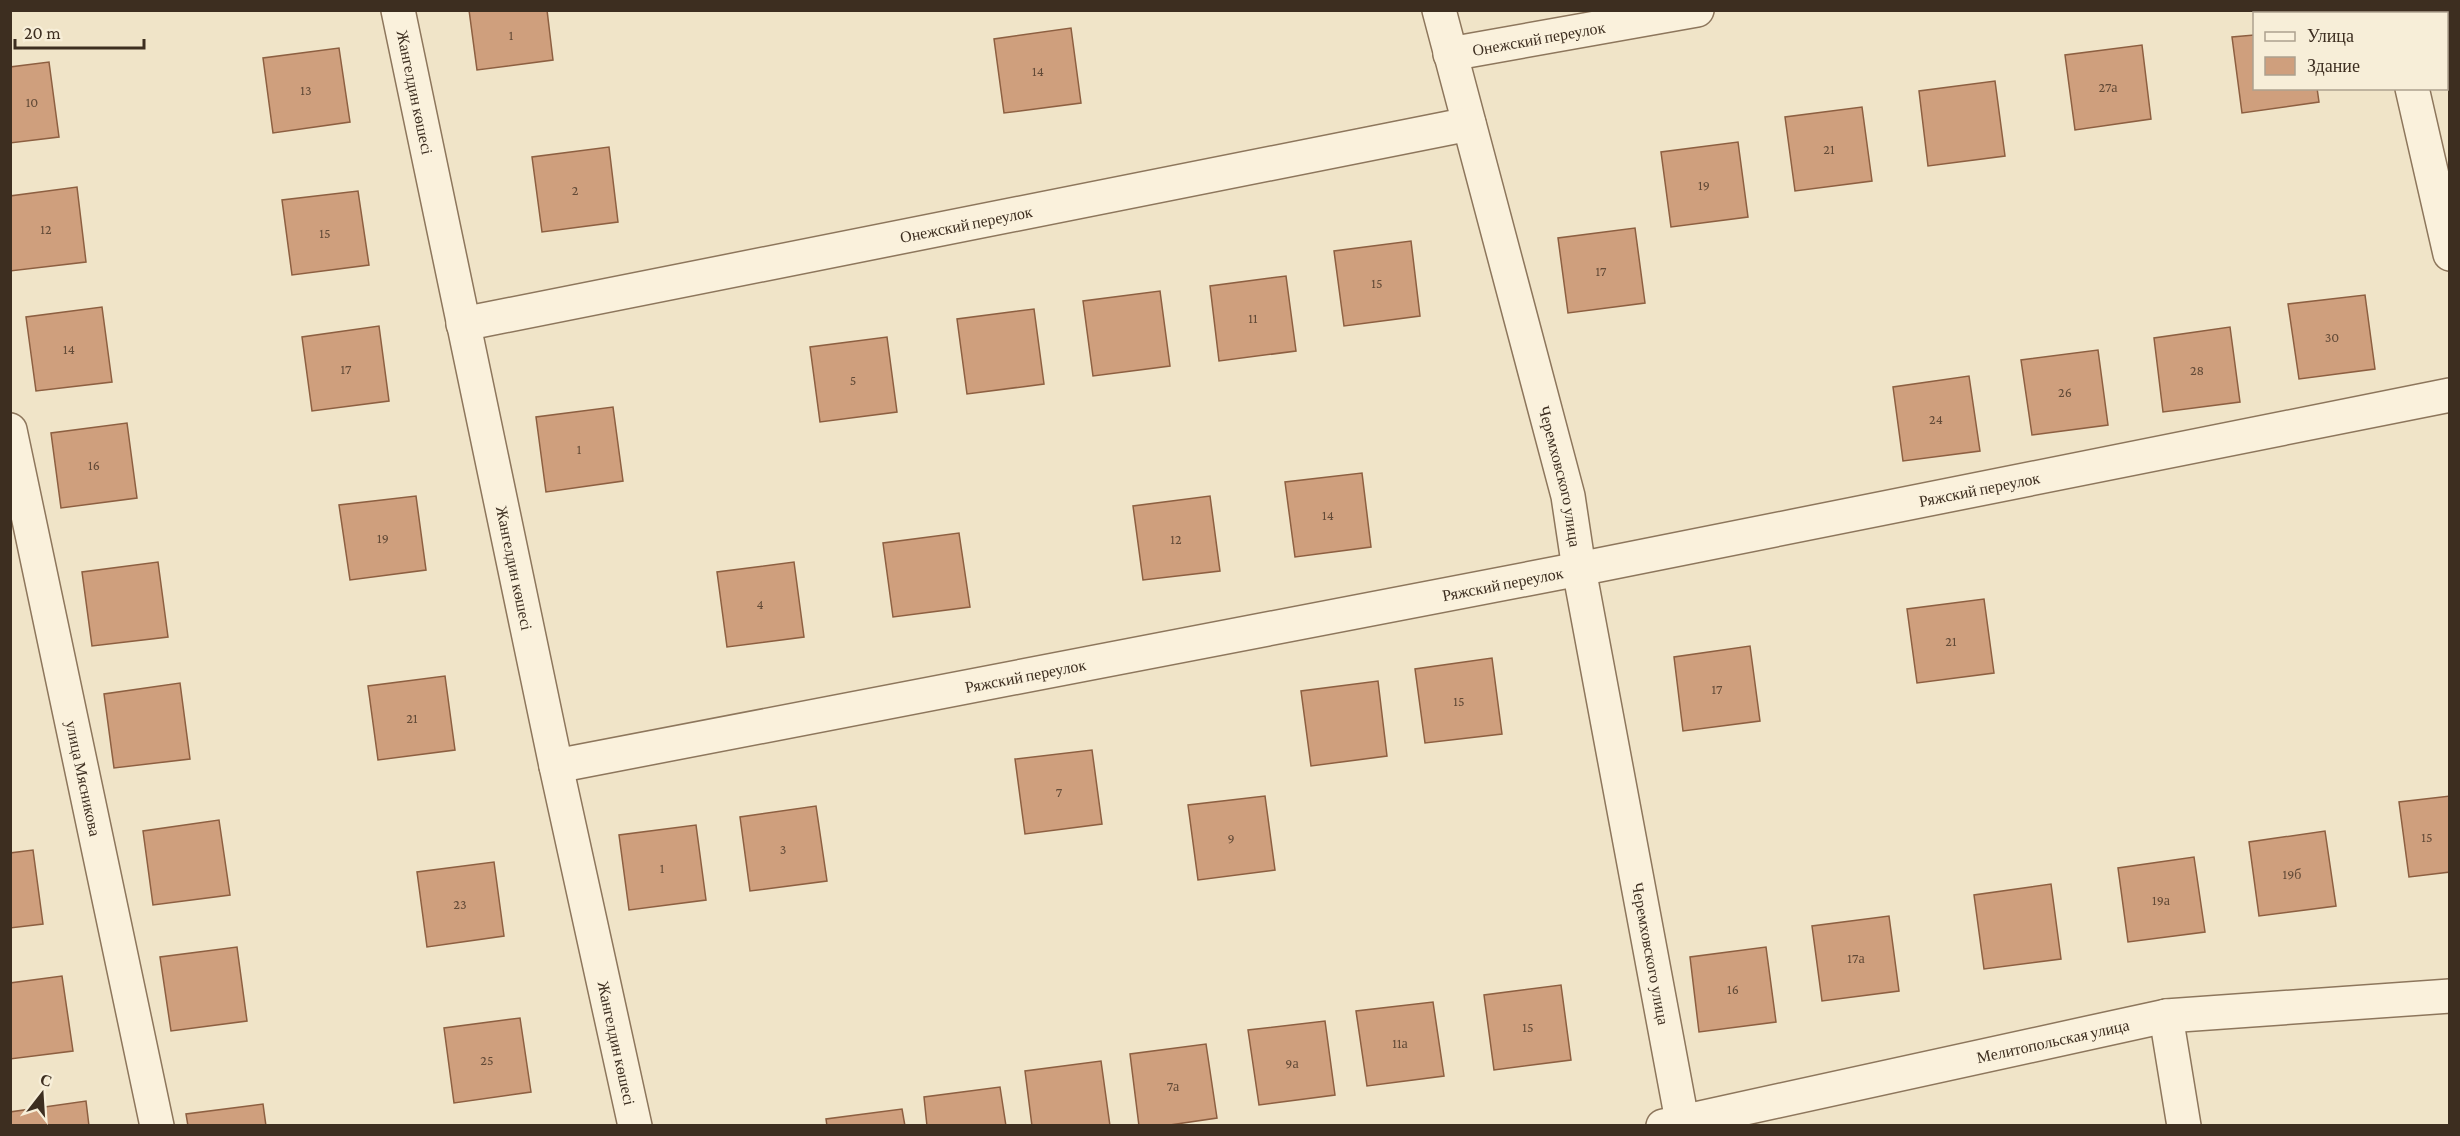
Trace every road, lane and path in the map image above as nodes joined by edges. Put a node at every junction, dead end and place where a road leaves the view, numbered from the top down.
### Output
1 (398, 10) edge
2 (1439, 10) edge
3 (1697, 10) edge
4 (1450, 54) junction
5 (2412, 90) edge
6 (1469, 124) junction
7 (2450, 254) edge
8 (463, 324) junction
9 (2450, 395) edge
10 (10, 430) edge
11 (1579, 569) junction
12 (555, 766) junction
13 (2450, 996) edge
14 (2166, 1016) junction
15 (1676, 1124) edge
16 (157, 1125) edge
17 (634, 1125) edge
18 (2184, 1125) edge

1 - 8 street, Жангелдин көшесі
2 - 4 street, Черемховского улица
3 - 4 street, Онежский переулок
4 - 6 street, Черемховского улица
5 - 7 street
6 - 8 street, Онежский переулок
6 - 11 street, Черемховского улица
8 - 12 street, Жангелдин көшесі
9 - 11 street, Ряжский переулок
10 - 16 street, улица Мясникова
11 - 12 street, Ряжский переулок
11 - 15 street, Черемховского улица
12 - 17 street, Жангелдин көшесі
13 - 14 street, Мелитопольская улица
14 - 15 street, Мелитопольская улица
14 - 18 street

